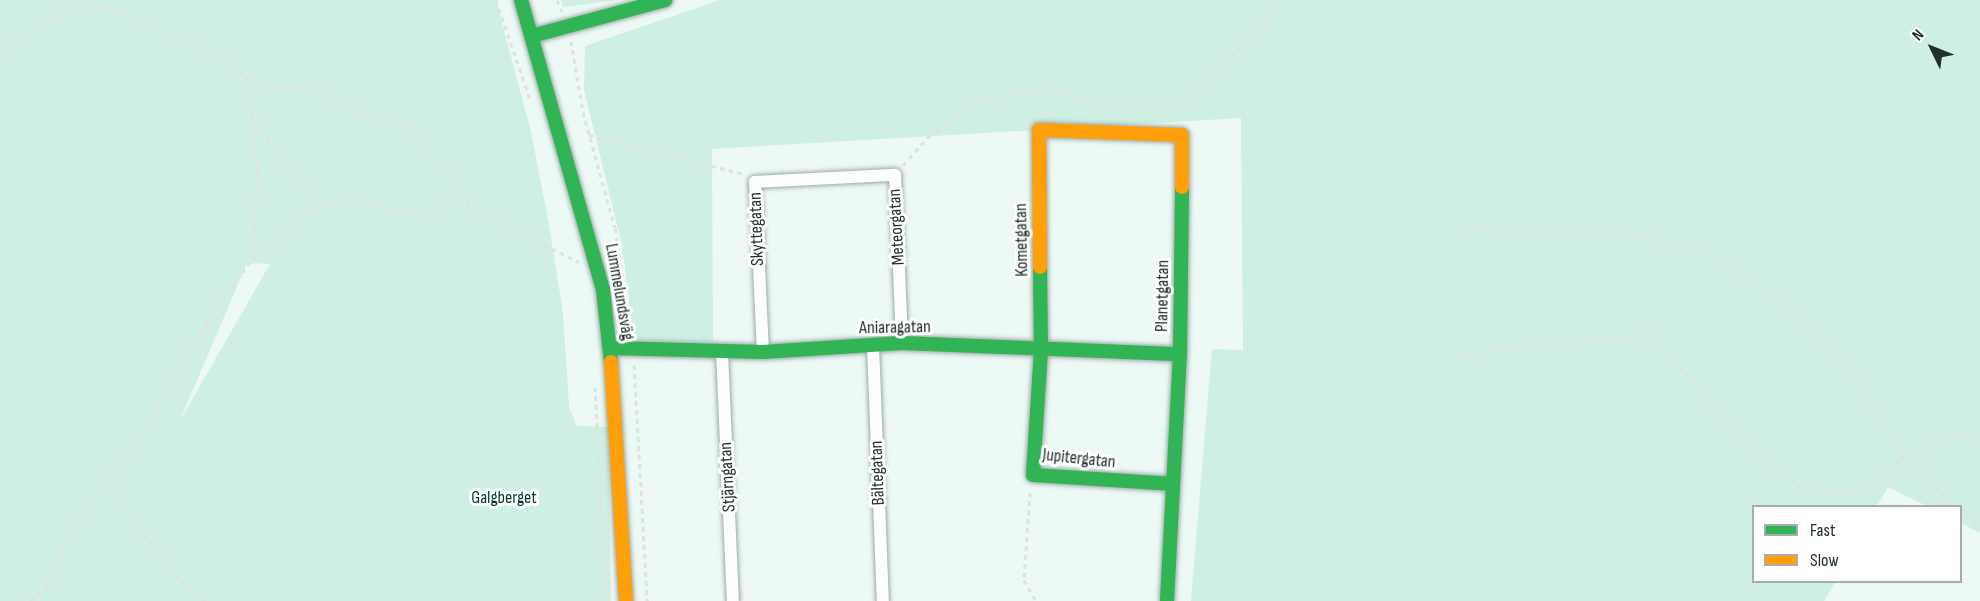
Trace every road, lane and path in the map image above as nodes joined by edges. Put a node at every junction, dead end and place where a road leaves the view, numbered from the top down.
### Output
1 (61, 0) edge
2 (496, 0) edge
3 (521, 0) edge
4 (665, 0) edge
5 (1281, 0) edge
6 (89, 8) junction
7 (532, 36) junction
8 (0, 54) edge
9 (243, 75) junction
10 (534, 111) dead end
11 (251, 113) junction
12 (1039, 129) joint
13 (589, 135) dead end
14 (895, 175) junction
15 (832, 178) joint
16 (755, 182) junction
17 (331, 202) junction
18 (466, 205) junction
19 (1465, 228) dead end
20 (582, 252) dead end
21 (252, 259) junction
22 (902, 343) junction
23 (873, 345) junction
24 (611, 348) junction
25 (1041, 350) junction
26 (722, 352) junction
27 (763, 352) junction
28 (1180, 354) junction
29 (1460, 354) dead end
30 (595, 385) dead end
31 (1980, 436) edge
32 (1902, 457) junction
33 (1033, 475) junction
34 (106, 484) junction
35 (1171, 484) junction
36 (1952, 505) edge
37 (1962, 512) edge
38 (1980, 525) edge
39 (32, 601) edge
40 (206, 601) edge
41 (606, 601) edge
42 (626, 601) edge
43 (733, 601) edge
44 (883, 601) edge
45 (1036, 601) edge
46 (1167, 601) edge

1 - 6 path
2 - 10 path
3 - 7 street, Lummelundsväg
4 - 7 street
5 - 14 path
6 - 8 path
6 - 9 path
7 - 24 street, Lummelundsväg
9 - 11 path
9 - 18 path
11 - 17 path
11 - 21 path
12 - 25 street, Kometgatan
12 - 28 street, Planetgatan
13 - 16 path
14 - 15 street, Meteorgatan
14 - 22 street, Meteorgatan
15 - 16 street, Skyttegatan
16 - 27 street, Skyttegatan
17 - 18 path
17 - 21 path
18 - 20 path
19 - 32 path
21 - 34 path
22 - 23 street, Aniaragatan
22 - 25 street, Aniaragatan
23 - 27 street, Aniaragatan
23 - 44 street, Bältegatan
24 - 26 street, Aniaragatan
24 - 42 street, Lummelundsväg
25 - 28 street, Aniaragatan
25 - 33 street, Jupitergatan
26 - 27 street, Aniaragatan
26 - 43 street, Stjärngatan
28 - 35 street, Planetgatan
29 - 32 path
30 - 41 path
31 - 32 path
32 - 36 path
33 - 35 street, Jupitergatan
33 - 45 path
34 - 39 path
34 - 40 path
35 - 46 street, Planetgatan
37 - 38 path

